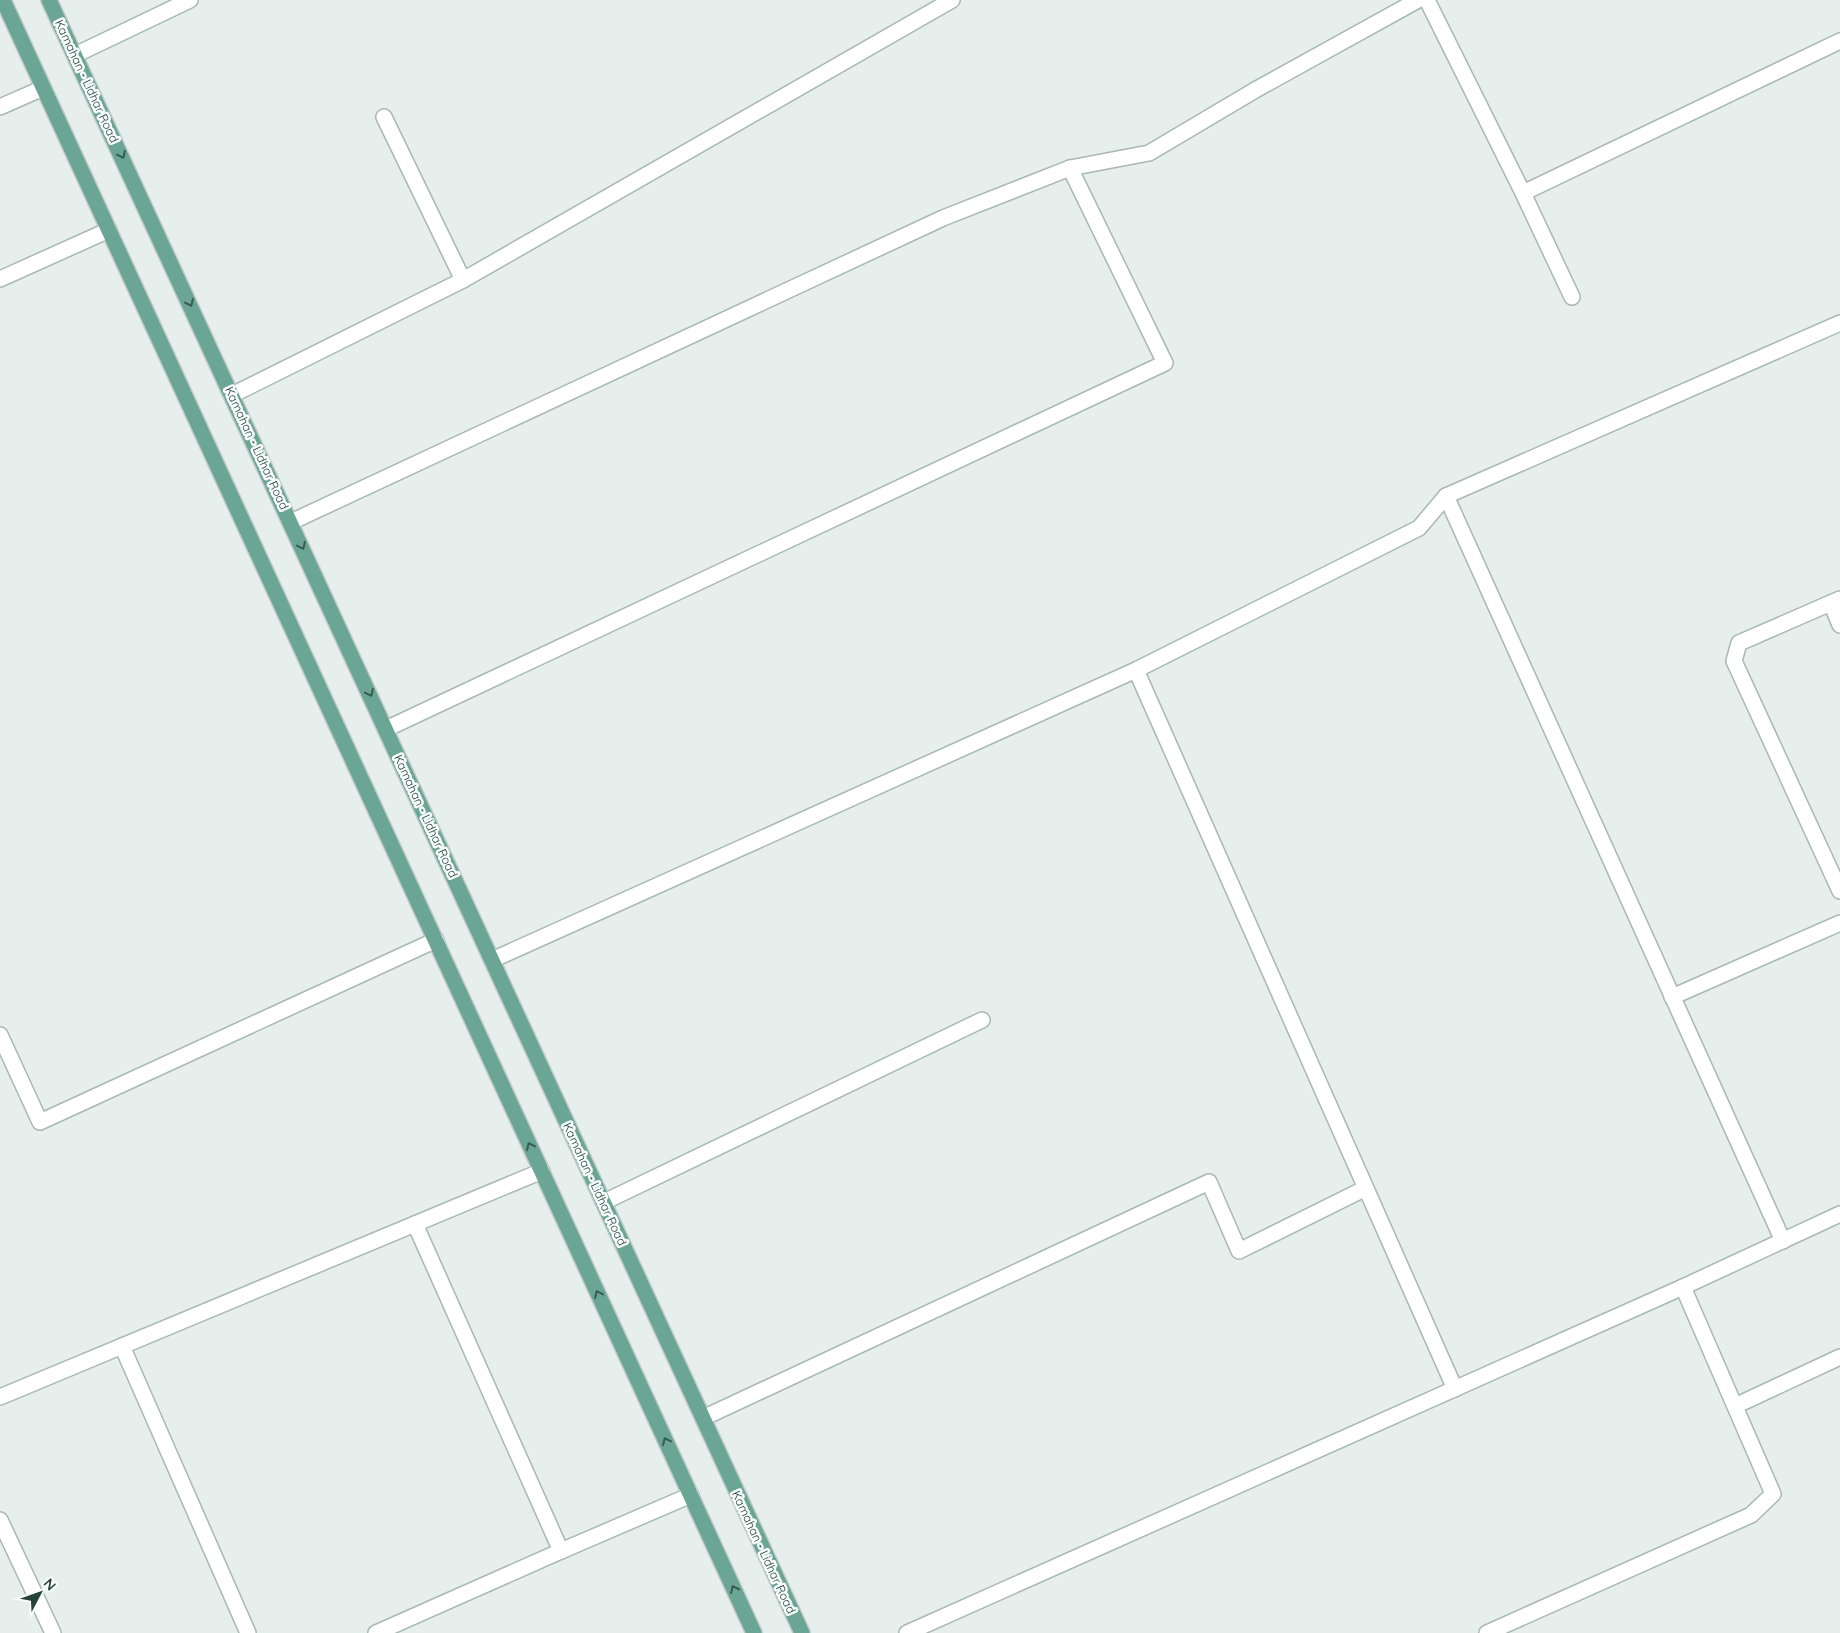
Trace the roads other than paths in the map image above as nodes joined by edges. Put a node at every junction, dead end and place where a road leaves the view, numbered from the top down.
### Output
1 (3, 0) edge
2 (50, 0) edge
3 (190, 0) edge
4 (952, 0) edge
5 (1418, 0) edge
6 (1427, 0) edge
7 (1840, 41) edge
8 (75, 55) junction
9 (43, 88) junction
10 (0, 107) edge
11 (384, 117) dead end
12 (1070, 168) junction
13 (1523, 193) junction
14 (109, 230) junction
15 (0, 279) edge
16 (463, 280) junction
17 (1572, 297) dead end
18 (1840, 323) edge
19 (232, 395) junction
20 (1446, 496) junction
21 (291, 522) junction
22 (1835, 601) edge
23 (1840, 625) edge
24 (1136, 670) junction
25 (386, 729) junction
26 (1840, 891) edge
27 (1840, 923) edge
28 (436, 940) junction
29 (492, 960) junction
30 (1672, 996) junction
31 (982, 1020) dead end
32 (0, 1035) edge
33 (542, 1171) junction
34 (1364, 1188) junction
35 (604, 1202) junction
36 (1840, 1214) edge
37 (415, 1224) junction
38 (1783, 1241) junction
39 (1683, 1287) junction
40 (122, 1346) junction
41 (1840, 1357) edge
42 (1455, 1389) junction
43 (0, 1397) edge
44 (1735, 1406) junction
45 (703, 1418) junction
46 (691, 1495) junction
47 (0, 1520) edge
48 (561, 1551) junction
49 (52, 1633) edge
50 (248, 1633) edge
51 (376, 1633) edge
52 (754, 1633) edge
53 (802, 1633) edge
54 (907, 1633) edge
55 (1487, 1633) edge

1 - 9 main road
2 - 8 main road, Kamahan - Lidhar Road
3 - 8 street
4 - 16 street
5 - 12 street
6 - 13 street
7 - 13 street
8 -> 19 main road, Kamahan - Lidhar Road
9 - 10 street
9 - 14 main road
11 - 16 street
12 - 21 street
12 - 25 street
13 - 17 street
14 - 15 street
14 - 28 main road
16 - 19 street
18 - 20 street
19 - 21 main road, Kamahan - Lidhar Road
20 - 24 street
20 - 30 street
21 -> 25 main road, Kamahan - Lidhar Road
22 - 23 street
22 - 26 street
24 - 29 street
24 - 34 street
25 - 29 main road, Kamahan - Lidhar Road
27 - 30 street
28 - 32 street
33 -> 28 main road
29 - 35 main road, Kamahan - Lidhar Road
30 - 38 street
31 - 35 street
33 - 37 street
46 -> 33 main road
34 - 42 street
34 - 45 street
35 - 45 main road, Kamahan - Lidhar Road
36 - 38 street
37 - 40 street
37 - 48 street
38 - 39 street
39 - 42 street
39 - 44 street
40 - 43 street
40 - 50 street
41 - 44 street
42 - 54 street
44 - 55 street
45 - 53 main road, Kamahan - Lidhar Road
46 - 48 street
52 -> 46 main road
47 - 49 street
48 - 51 street

